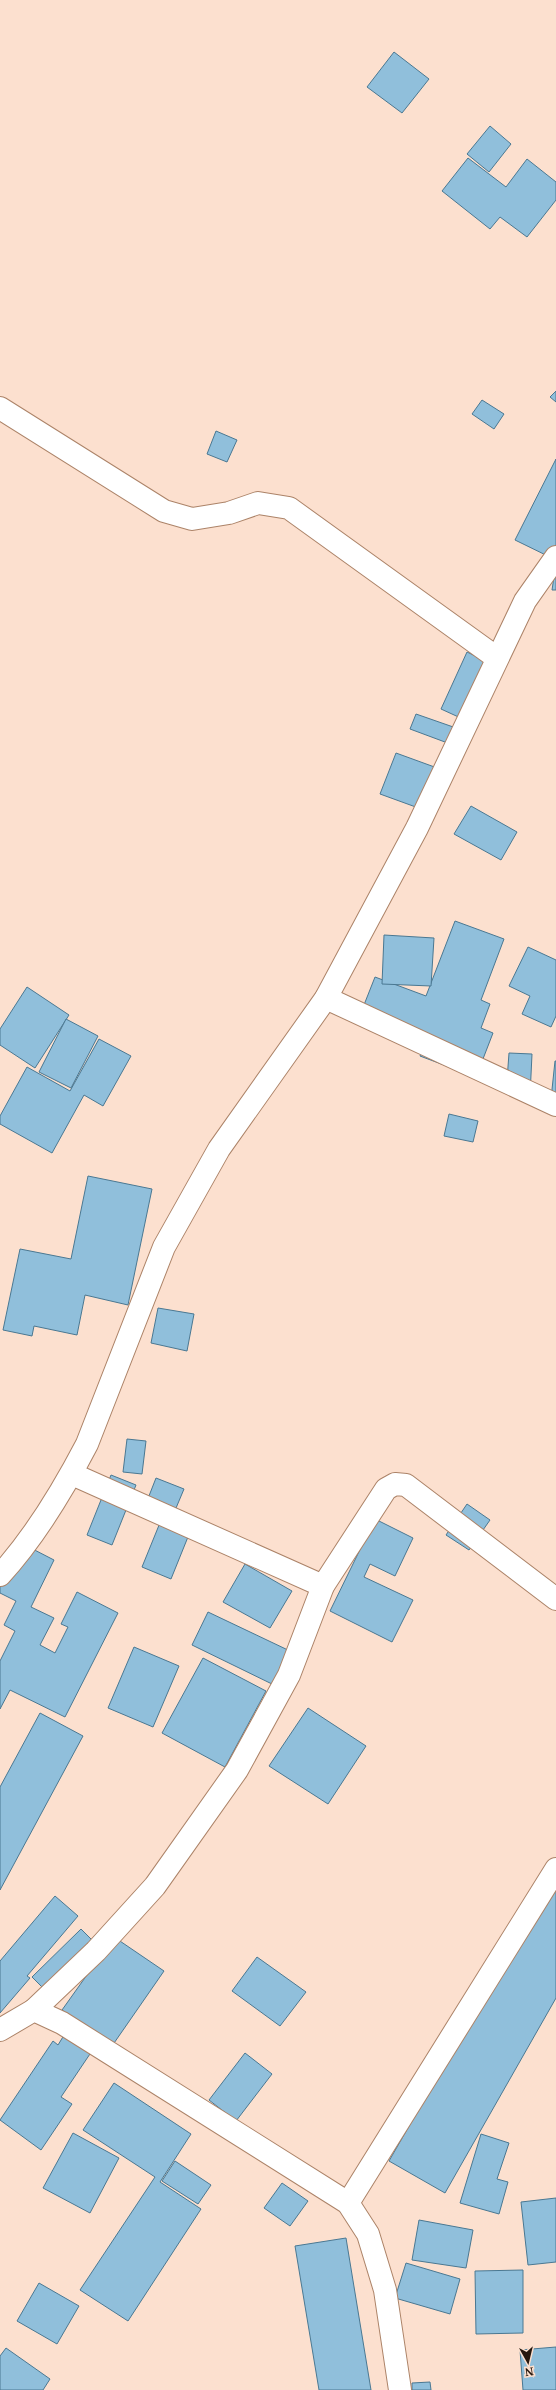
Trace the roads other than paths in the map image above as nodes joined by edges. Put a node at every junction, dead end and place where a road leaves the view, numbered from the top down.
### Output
1 (0, 408) edge
2 (556, 557) edge
3 (498, 658) junction
4 (326, 998) junction
5 (556, 1105) edge
6 (72, 1474) junction
7 (0, 1575) edge
8 (323, 1586) junction
9 (556, 1599) edge
10 (556, 1869) edge
11 (34, 2010) junction
12 (0, 2030) edge
13 (348, 2204) junction
14 (400, 2390) edge

1 - 3 street
2 - 3 street
3 - 4 street
4 - 5 street
4 - 6 street
6 - 7 street
6 - 8 street
8 - 9 street
8 - 11 street
10 - 13 street
11 - 12 street
11 - 13 street
13 - 14 street

